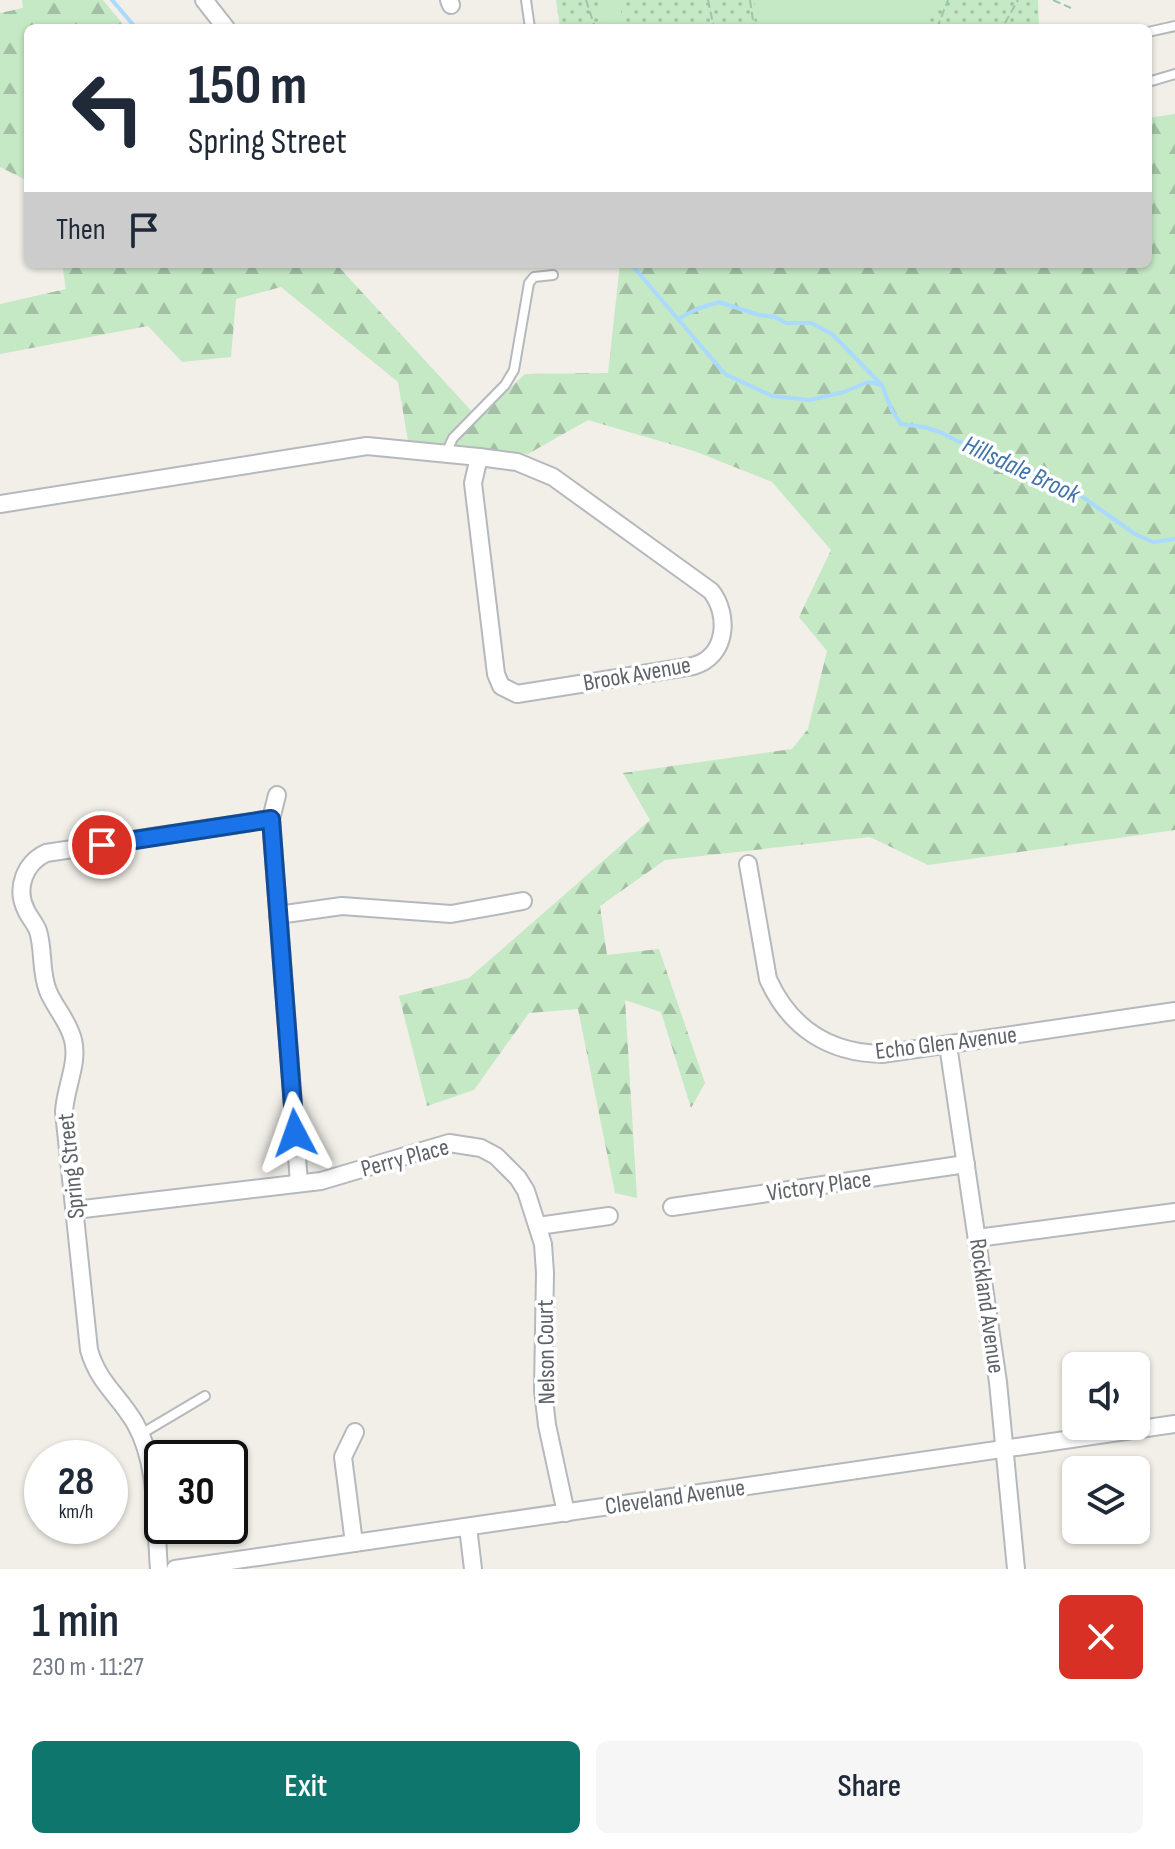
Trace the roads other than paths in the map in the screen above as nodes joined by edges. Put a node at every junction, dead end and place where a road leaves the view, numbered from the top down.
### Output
1 (204, 0) edge
2 (526, 0) edge
3 (223, 24) edge
4 (529, 24) edge
5 (1175, 26) edge
6 (1152, 31) edge
7 (1175, 74) edge
8 (1152, 81) edge
9 (553, 275) dead end
10 (446, 453) junction
11 (479, 457) junction
12 (0, 504) edge
13 (277, 795) dead end
14 (271, 819) junction
15 (748, 864) dead end
16 (523, 901) dead end
17 (278, 915) junction
18 (1175, 1011) edge
19 (948, 1045) junction
20 (966, 1164) junction
21 (299, 1183) junction
22 (526, 1191) joint
23 (672, 1207) dead end
24 (75, 1210) junction
25 (1175, 1212) edge
26 (609, 1216) dead end
27 (538, 1226) junction
28 (977, 1238) junction
29 (205, 1396) dead end
30 (1175, 1424) edge
31 (355, 1432) dead end
32 (140, 1434) junction
33 (1005, 1448) junction
34 (566, 1513) junction
35 (468, 1527) junction
36 (354, 1543) junction
37 (159, 1569) edge
38 (175, 1569) edge
39 (473, 1569) edge
40 (1016, 1569) edge

1 - 3 street
2 - 4 lane
5 - 6 lane
7 - 8 lane
9 - 10 lane
10 - 11 street, Brook Avenue
10 - 12 street, Brook Avenue
11 - 11 street, Brook Avenue
13 - 14 street
14 - 17 street
14 - 24 street, Spring Street
15 - 19 street, Echo Glen Avenue
16 - 17 street
17 - 21 street
18 - 19 street, Echo Glen Avenue
19 - 20 street, Rockland Avenue
20 - 23 street, Victory Place
20 - 28 street, Rockland Avenue
21 - 22 street, Perry Place
21 - 24 street, Perry Place
22 - 27 street, Nelson Court
24 - 32 street, Spring Street
25 - 28 street
26 - 27 street
27 - 34 street, Nelson Court
28 - 33 street, Rockland Avenue
29 - 32 lane
30 - 33 street, Cleveland Avenue
31 - 36 street
32 - 37 street, Spring Street
33 - 34 street, Cleveland Avenue
33 - 40 street, Rockland Avenue
34 - 35 street, Cleveland Avenue
35 - 36 street, Cleveland Avenue
35 - 39 street
36 - 38 street, Cleveland Avenue

